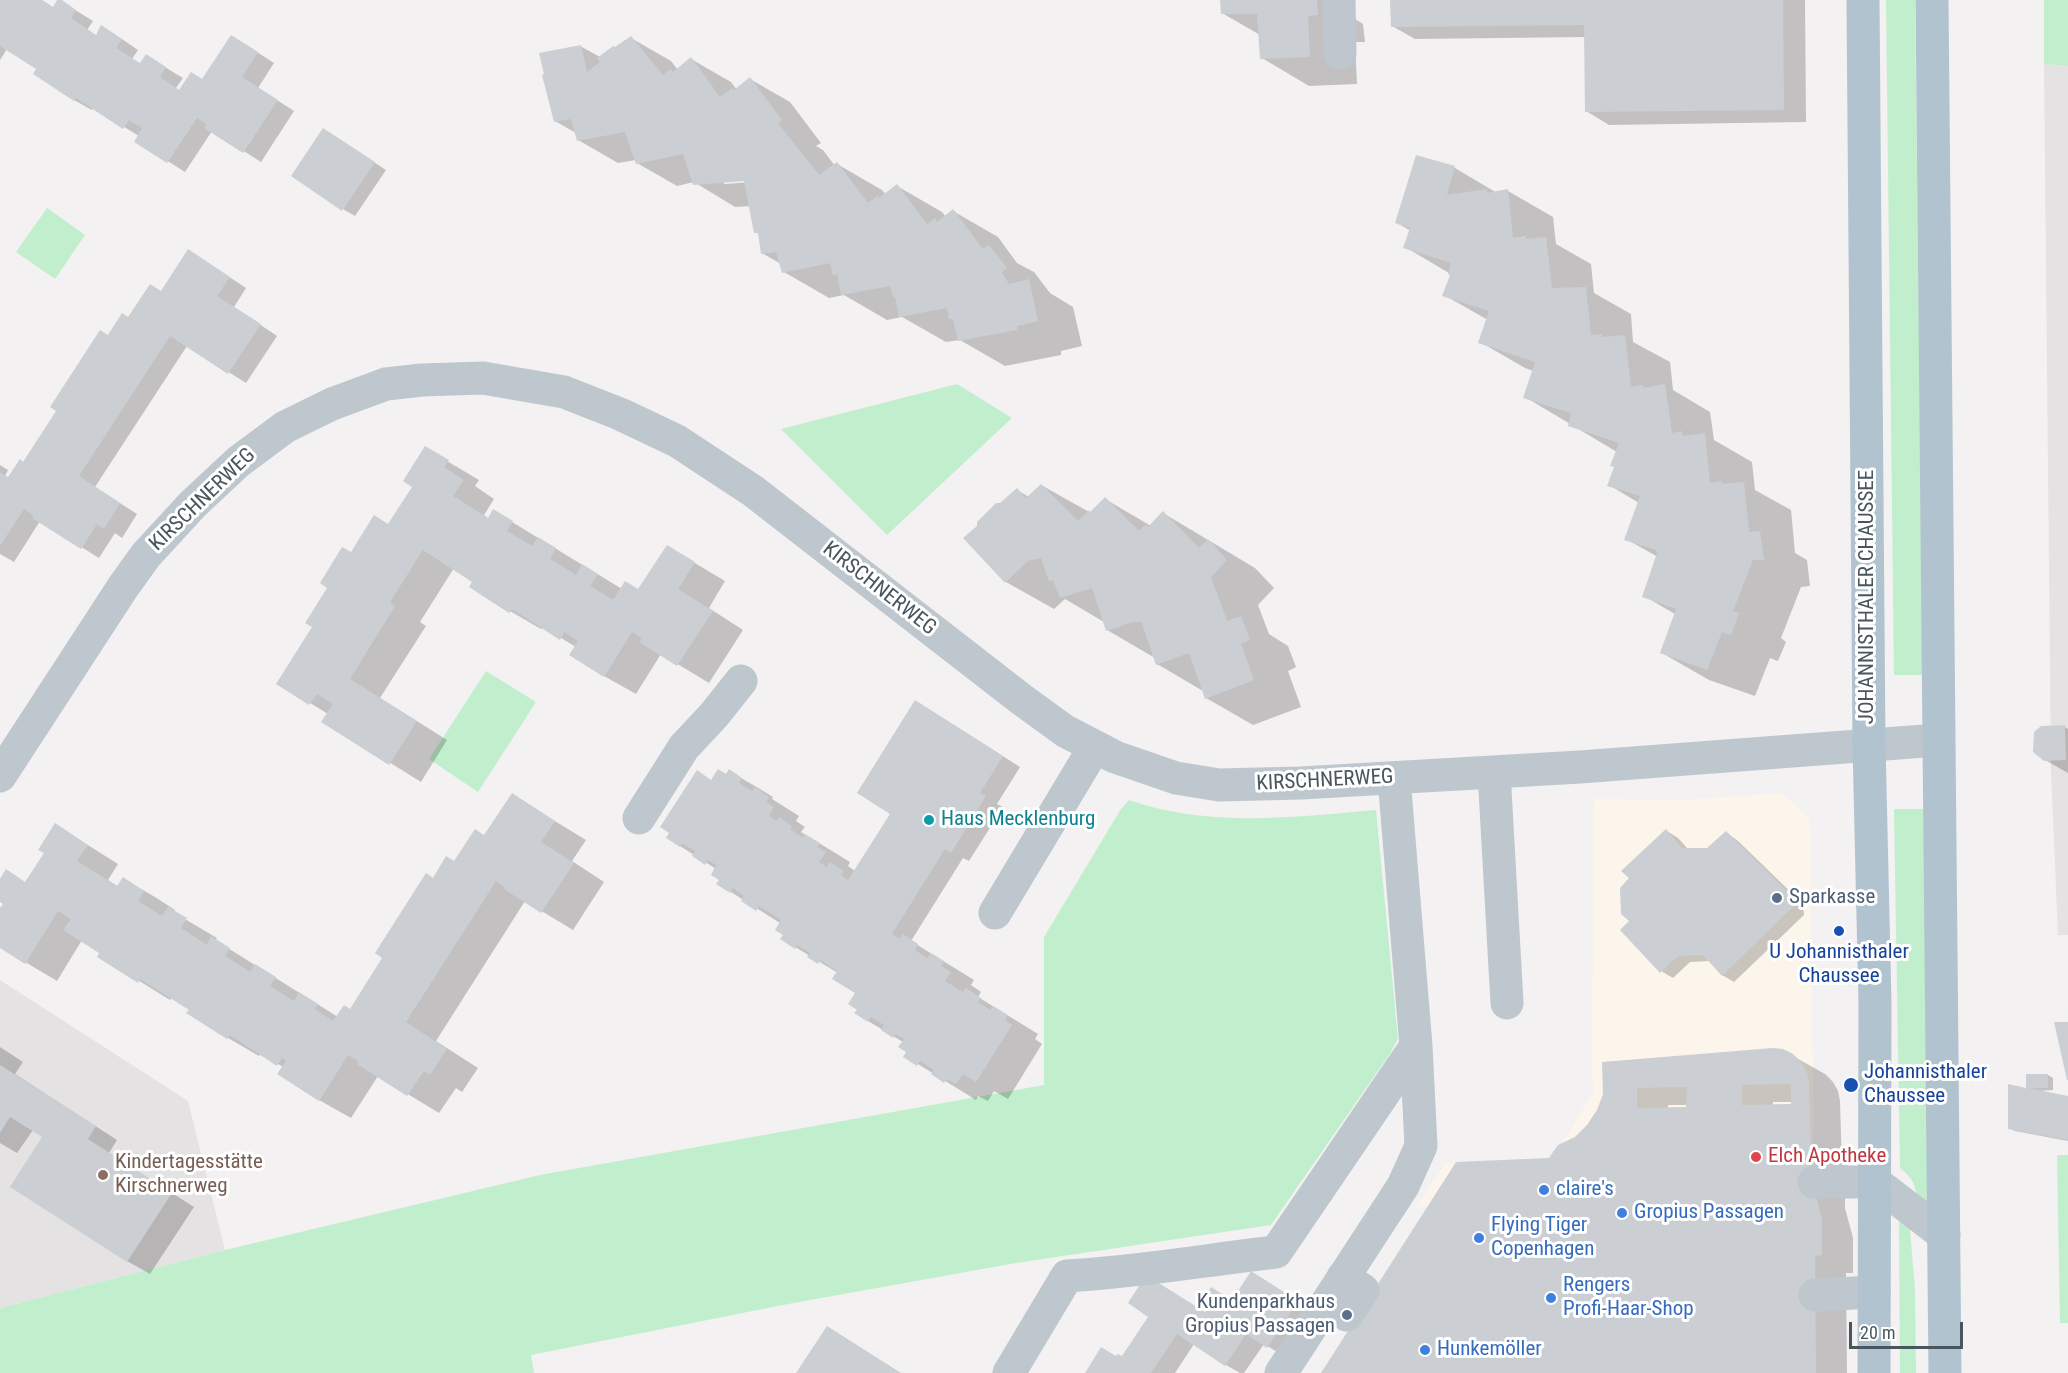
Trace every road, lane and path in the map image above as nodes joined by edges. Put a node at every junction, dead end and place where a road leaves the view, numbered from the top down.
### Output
1 (1339, 0) edge
2 (1863, 0) edge
3 (1932, 0) edge
4 (1340, 53) dead end
5 (741, 681) dead end
6 (1938, 740) junction
7 (1869, 744) junction
8 (1094, 748) junction
9 (1494, 772) junction
10 (0, 776) edge
11 (1394, 778) junction
12 (639, 818) dead end
13 (994, 913) dead end
14 (1507, 1003) dead end
15 (1416, 1046) junction
16 (1814, 1182) dead end
17 (1875, 1182) junction
18 (1944, 1235) junction
19 (1343, 1277) junction
20 (1874, 1292) junction
21 (1815, 1295) dead end
22 (1347, 1315) dead end
23 (1008, 1373) edge
24 (1281, 1373) edge
25 (1874, 1373) edge
26 (1945, 1373) edge

1 - 4 street
2 - 7 main road, JOHANNISTHALER CHAUSSEE
3 - 6 main road
5 - 12 street
6 - 7 street, KIRSCHNERWEG
6 - 18 main road
7 - 9 street, KIRSCHNERWEG
7 - 17 main road, JOHANNISTHALER CHAUSSEE
8 - 10 street, KIRSCHNERWEG
8 - 11 street, KIRSCHNERWEG
8 - 13 street
9 - 11 street, KIRSCHNERWEG
9 - 14 street
11 - 15 street
15 - 19 street
15 - 23 street
16 - 17 street
17 - 18 street
17 - 20 main road, JOHANNISTHALER CHAUSSEE
18 - 26 main road
19 - 22 street
19 - 24 street
20 - 21 street
20 - 25 main road, JOHANNISTHALER CHAUSSEE

